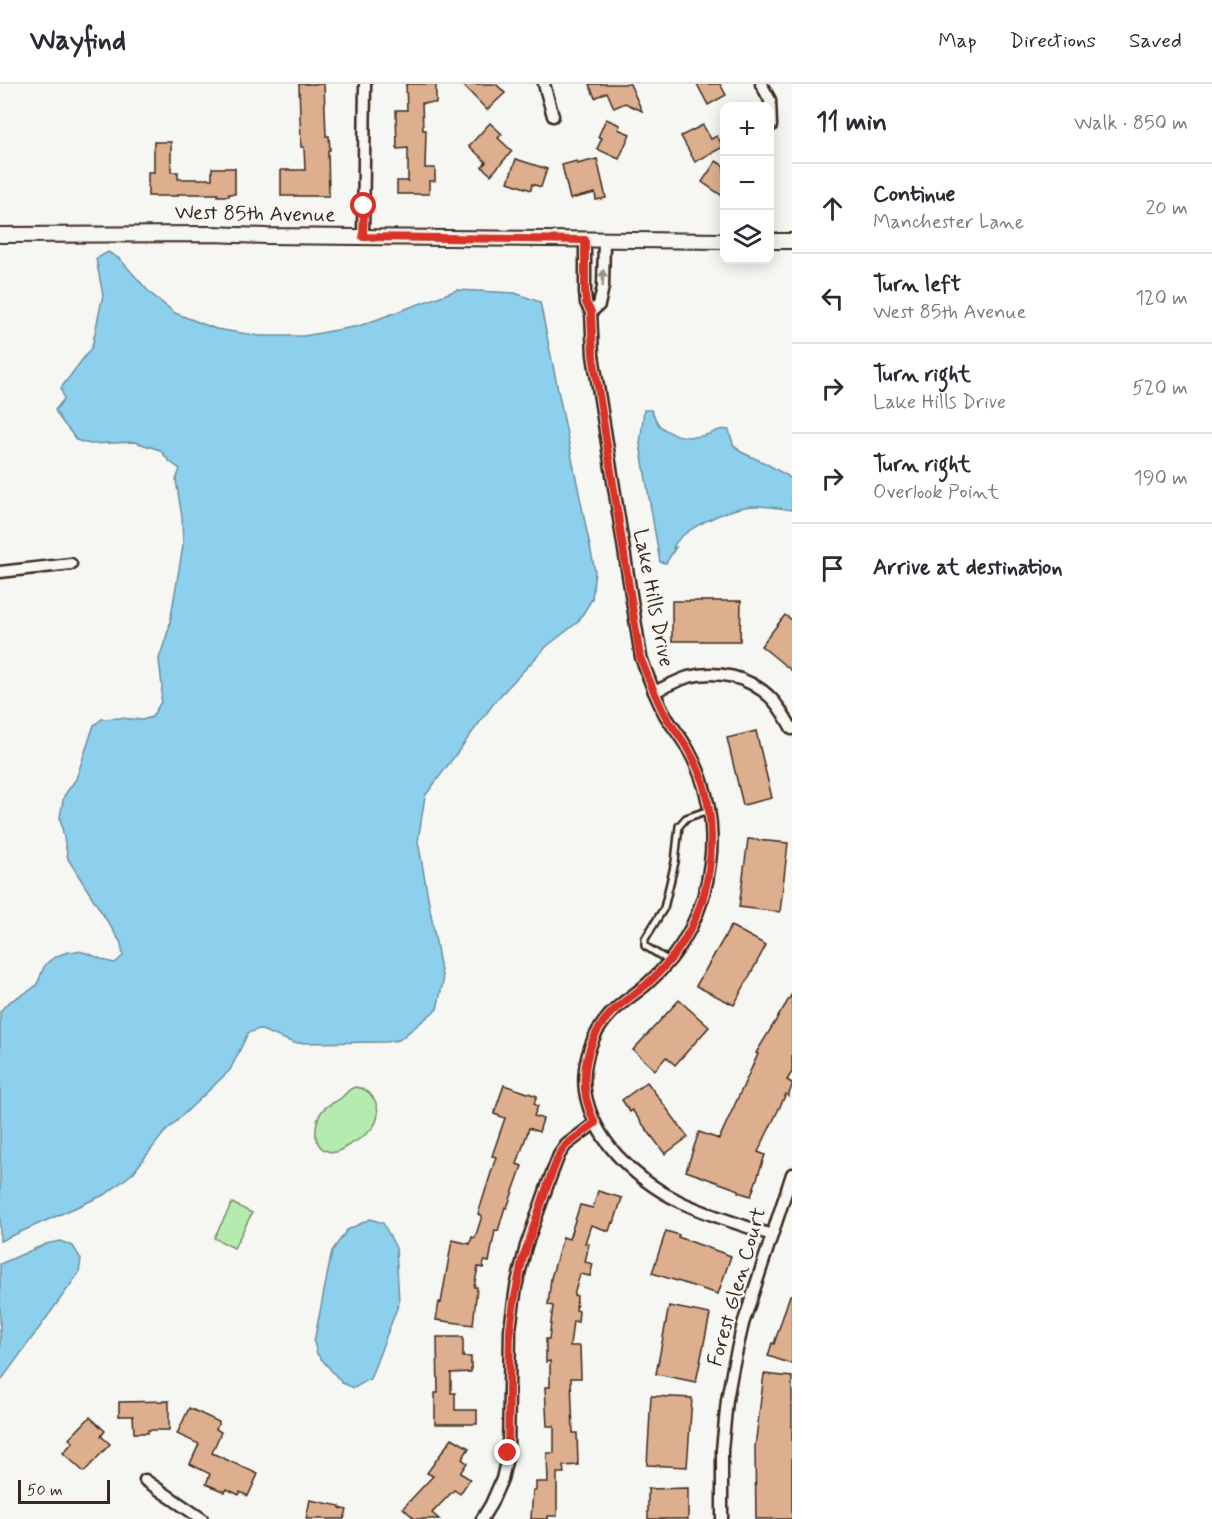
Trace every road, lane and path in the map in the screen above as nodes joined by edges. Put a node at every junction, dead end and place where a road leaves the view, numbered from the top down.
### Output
1 (365, 84) edge
2 (543, 84) edge
3 (761, 84) edge
4 (770, 102) edge
5 (554, 116) dead end
6 (0, 235) edge
7 (363, 237) junction
8 (585, 240) junction
9 (604, 240) junction
10 (720, 241) edge
11 (774, 241) edge
12 (792, 241) edge
13 (591, 312) junction
14 (71, 564) dead end
15 (0, 572) edge
16 (654, 692) junction
17 (792, 729) edge
18 (709, 810) junction
19 (669, 961) junction
20 (595, 1123) junction
21 (792, 1174) edge
22 (772, 1235) junction
23 (145, 1480) dead end
24 (202, 1519) edge
25 (482, 1519) edge
26 (722, 1519) edge

1 - 7 street
2 - 5 street
3 - 4 street
6 - 7 street, West 85th Avenue
7 - 8 street, West 85th Avenue
8 - 9 street, West 85th Avenue
8 - 13 street, Lake Hills Drive
9 - 10 street, West 85th Avenue
13 -> 9 street, Lake Hills Drive
11 - 12 street
13 - 16 street, Lake Hills Drive
14 - 15 street
16 - 17 street
16 - 18 street, Lake Hills Drive
18 - 19 street, Lake Hills Drive
18 - 19 lane
19 - 20 street, Lake Hills Drive
20 - 22 street, Lake Hills Drive
20 - 25 street
21 - 22 street, Forest Glen Court
22 - 26 street, Forest Glen Court
23 - 24 street

